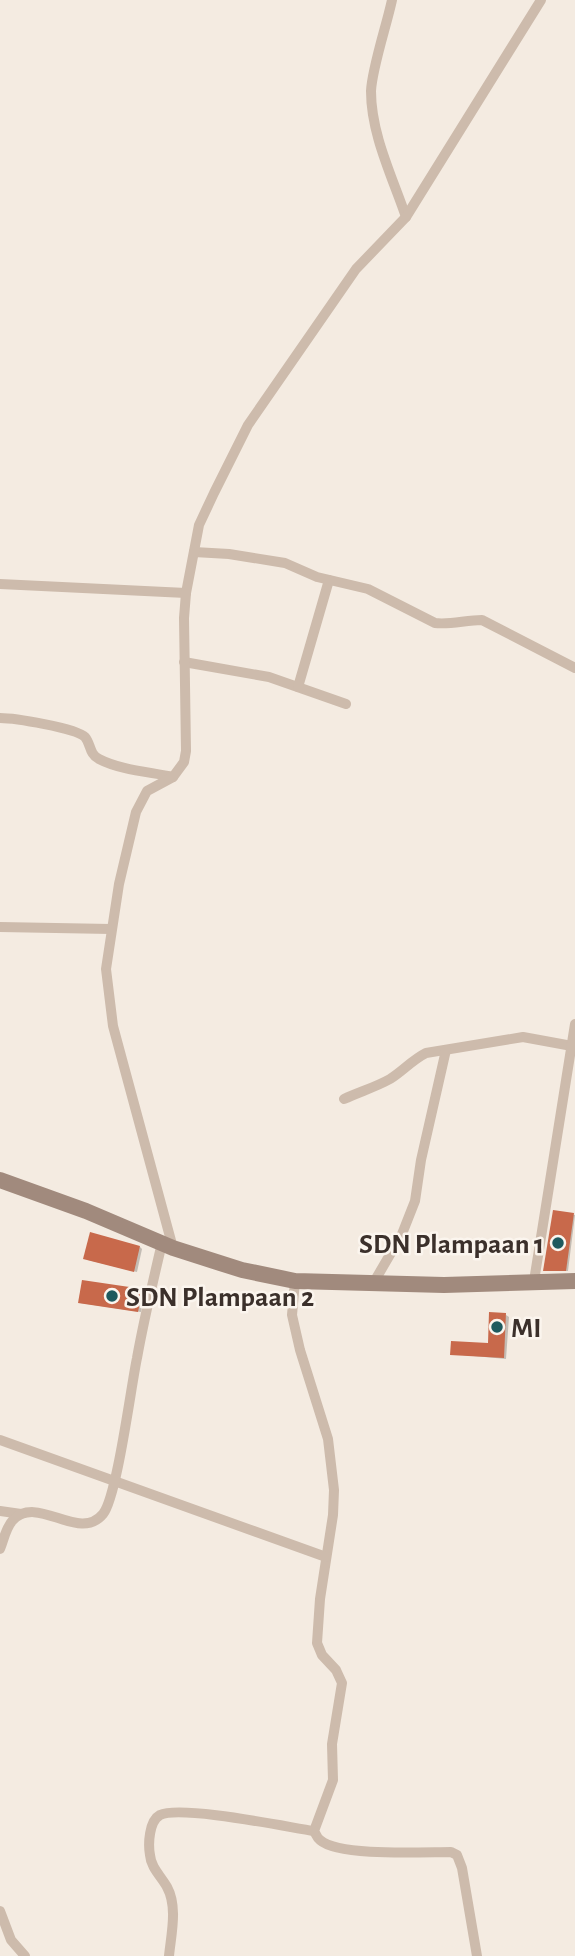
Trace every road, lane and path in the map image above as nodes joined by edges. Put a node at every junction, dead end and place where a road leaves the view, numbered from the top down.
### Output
1 (392, 0) edge
2 (541, 0) edge
3 (407, 217) junction
4 (194, 552) junction
5 (329, 580) junction
6 (0, 584) edge
7 (186, 593) junction
8 (184, 662) junction
9 (575, 668) edge
10 (298, 687) junction
11 (346, 704) dead end
12 (0, 718) edge
13 (173, 776) junction
14 (0, 927) edge
15 (111, 929) junction
16 (575, 1024) edge
17 (572, 1046) junction
18 (446, 1051) junction
19 (344, 1099) dead end
20 (0, 1180) edge
21 (167, 1245) junction
22 (295, 1281) junction
23 (575, 1281) edge
24 (374, 1282) junction
25 (534, 1282) junction
26 (0, 1440) edge
27 (114, 1481) junction
28 (0, 1511) edge
29 (21, 1514) junction
30 (0, 1549) edge
31 (326, 1557) junction
32 (314, 1831) junction
33 (0, 1912) edge
34 (25, 1956) edge
35 (169, 1956) edge
36 (477, 1956) edge

1 - 3 street
2 - 3 street
3 - 4 street
4 - 5 street
4 - 7 street
5 - 9 street
5 - 10 street
6 - 7 street
7 - 8 street
8 - 10 street
8 - 13 street
10 - 11 street
12 - 13 street
13 - 15 street
14 - 15 street
15 - 21 street
16 - 17 street
17 - 18 street
17 - 25 street
18 - 19 street
18 - 24 street
20 - 21 street
21 - 22 street
21 - 27 street
22 - 24 street
22 - 31 street
23 - 25 street
24 - 25 street
26 - 27 street
27 - 29 street
27 - 31 street
28 - 29 street
29 - 30 street
31 - 32 street
32 - 35 street
32 - 36 street
33 - 34 street

